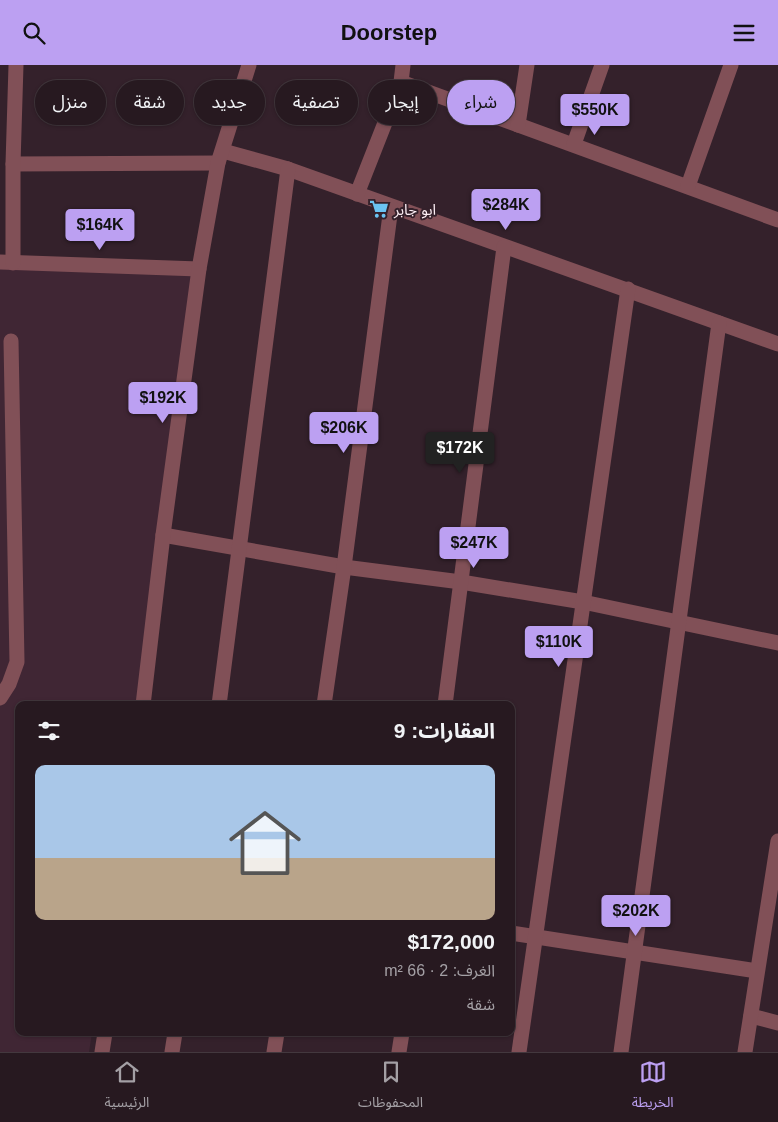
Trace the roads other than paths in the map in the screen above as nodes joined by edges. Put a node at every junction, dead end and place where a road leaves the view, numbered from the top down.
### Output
1 (16, 65) edge
2 (249, 65) edge
3 (403, 65) edge
4 (526, 65) edge
5 (602, 65) edge
6 (731, 65) edge
7 (400, 80) edge
8 (437, 95) edge
9 (383, 125) edge
10 (518, 125) junction
11 (574, 144) junction
12 (221, 157) junction
13 (13, 164) junction
14 (288, 169) junction
15 (688, 186) junction
16 (357, 194) junction
17 (391, 207) junction
18 (778, 220) edge
19 (504, 247) junction
20 (7, 263) edge
21 (199, 269) junction
22 (628, 289) junction
23 (719, 323) junction
24 (11, 341) dead end
25 (778, 344) edge
26 (162, 535) junction
27 (239, 548) junction
28 (344, 567) junction
29 (461, 582) junction
30 (584, 602) junction
31 (679, 623) junction
32 (778, 643) edge
33 (0, 698) edge
34 (143, 701) edge
35 (220, 701) edge
36 (325, 701) edge
37 (446, 701) edge
38 (778, 841) edge
39 (776, 864) edge
40 (515, 934) edge
41 (536, 937) junction
42 (635, 952) junction
43 (757, 971) junction
44 (751, 1016) junction
45 (778, 1023) edge
46 (105, 1036) edge
47 (175, 1036) edge
48 (277, 1036) edge
49 (402, 1036) edge
50 (102, 1052) edge
51 (172, 1052) edge
52 (274, 1052) edge
53 (399, 1052) edge
54 (519, 1052) edge
55 (622, 1052) edge
56 (746, 1052) edge

1 - 13 street
2 - 12 street
3 - 7 street
4 - 10 street
5 - 11 street
6 - 15 street
8 - 10 street
9 - 16 street
10 - 11 street
11 - 15 street
12 - 13 street
12 - 14 street
12 - 21 street
13 - 20 street
14 - 16 street
14 - 27 street
15 - 18 street
16 - 17 street
17 - 19 street
17 - 28 street
19 - 22 street
19 - 29 street
20 - 21 street
21 - 26 street
22 - 23 street
22 - 30 street
23 - 25 street
23 - 31 street
24 - 33 street
26 - 27 street
26 - 34 street
27 - 28 street
27 - 35 street
28 - 29 street
28 - 36 street
29 - 30 street
29 - 37 street
30 - 31 street
30 - 41 street
31 - 32 street
31 - 42 street
38 - 39 street
39 - 43 street
40 - 41 street
41 - 42 street
41 - 54 street
42 - 43 street
42 - 55 street
43 - 44 street
44 - 45 street
44 - 56 street
46 - 50 street
47 - 51 street
48 - 52 street
49 - 53 street

